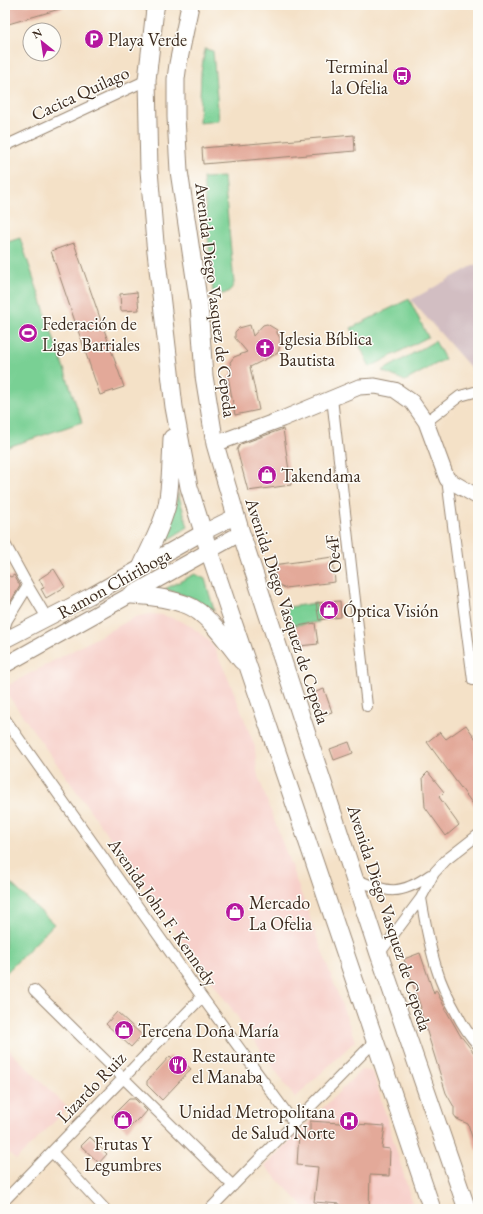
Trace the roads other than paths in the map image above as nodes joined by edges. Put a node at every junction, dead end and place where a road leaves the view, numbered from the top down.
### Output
1 (156, 5) edge
2 (190, 5) edge
3 (147, 80) junction
4 (5, 146) edge
5 (478, 391) edge
6 (332, 398) junction
7 (174, 407) junction
8 (426, 422) junction
9 (215, 444) junction
10 (447, 479) junction
11 (478, 497) edge
12 (236, 516) junction
13 (204, 532) junction
14 (241, 533) junction
15 (5, 544) edge
16 (210, 551) junction
17 (141, 568) junction
18 (28, 586) junction
19 (132, 595) junction
20 (47, 618) junction
21 (5, 626) edge
22 (5, 640) edge
23 (5, 665) edge
24 (250, 671) junction
25 (474, 680) dead end
26 (367, 706) dead end
27 (5, 719) edge
28 (478, 835) edge
29 (434, 873) junction
30 (355, 879) junction
31 (421, 898) junction
32 (379, 954) junction
33 (34, 990) dead end
34 (202, 997) junction
35 (375, 1041) junction
36 (478, 1045) edge
37 (124, 1077) junction
38 (294, 1124) junction
39 (52, 1152) junction
40 (233, 1186) junction
41 (5, 1200) edge
42 (105, 1209) edge
43 (210, 1209) edge
44 (432, 1209) edge
45 (467, 1209) edge

1 - 3 main road
2 - 9 main road, Avenida Diego Vasquez de Cepeda
3 - 4 street, Cacica Quilago
3 - 7 main road
5 - 8 street
6 - 8 main road
6 - 9 main road
6 - 26 street, Oe4F
7 - 13 main road
7 - 17 main road
8 - 10 main road
9 - 12 main road, Avenida Diego Vasquez de Cepeda
10 - 11 main road
10 - 25 street
12 - 13 main road, Ramon Chiriboga
12 - 14 main road, Avenida Diego Vasquez de Cepeda
13 - 16 main road
13 - 17 main road, Ramon Chiriboga
14 - 16 main road, Ramon Chiriboga
14 - 30 main road, Avenida Diego Vasquez de Cepeda
15 - 18 street
16 - 19 main road, Ramon Chiriboga
16 - 24 main road
17 - 20 main road, Ramon Chiriboga
18 - 20 street
18 - 21 street
19 - 23 main road, Ramon Chiriboga
19 - 24 main road
20 - 22 main road, Ramon Chiriboga
24 - 35 main road
27 - 34 street, Avenida John F. Kennedy
28 - 29 street
29 - 30 street
29 - 31 street
30 - 32 main road, Avenida Diego Vasquez de Cepeda
31 - 32 street
31 - 36 street
32 - 45 main road, Avenida Diego Vasquez de Cepeda
33 - 37 street
34 - 37 street, Lizardo Ruiz
34 - 38 street, Avenida John F. Kennedy
35 - 38 street
35 - 44 main road
37 - 39 street, Lizardo Ruiz
37 - 40 street
38 - 40 street
39 - 41 street, Lizardo Ruiz
39 - 42 street
40 - 43 street

